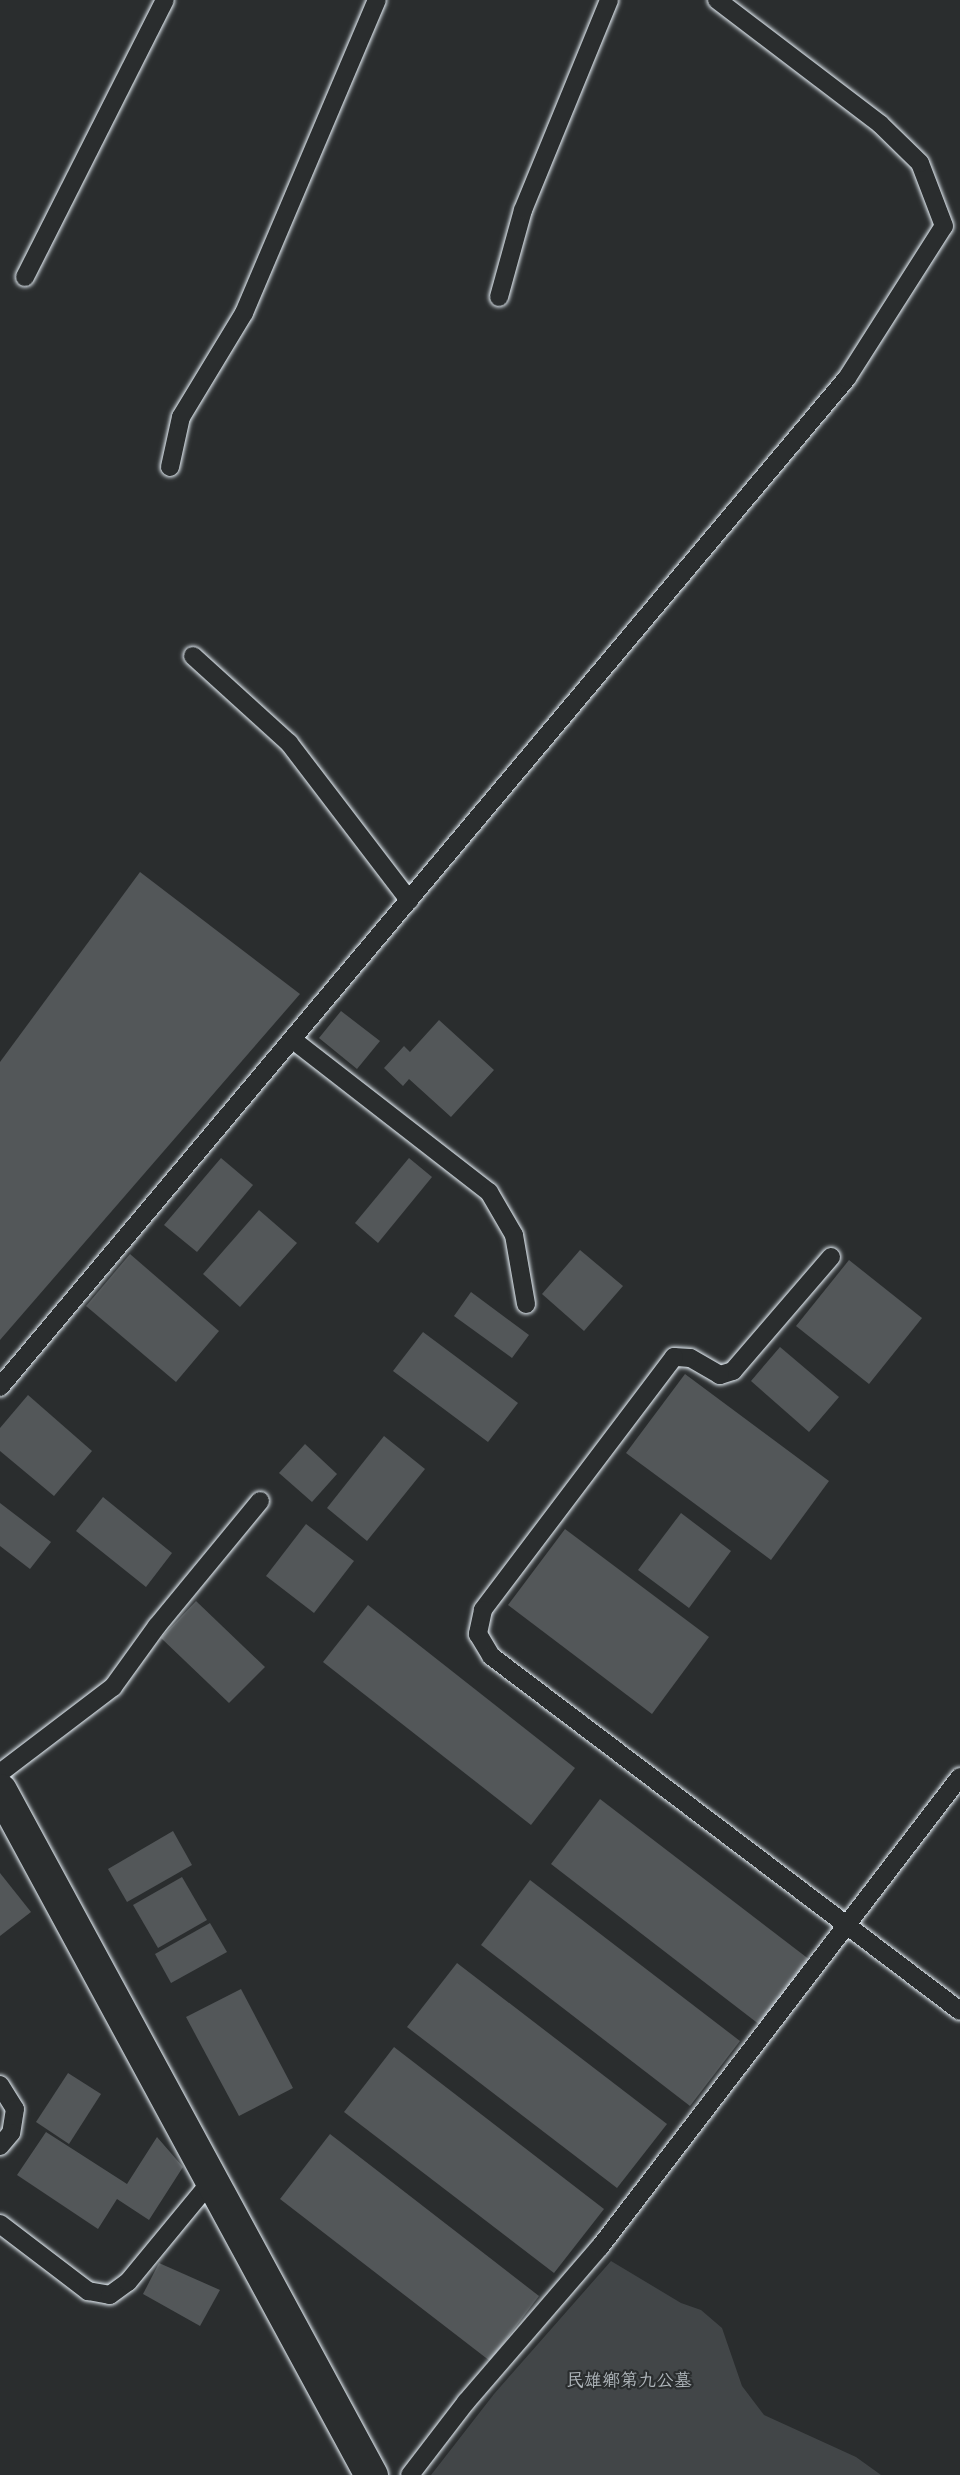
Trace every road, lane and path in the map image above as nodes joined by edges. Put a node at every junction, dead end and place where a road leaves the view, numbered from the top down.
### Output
1 (165, 0) edge
2 (376, 0) edge
3 (609, 0) edge
4 (717, 0) edge
5 (952, 227) edge
6 (25, 277) dead end
7 (499, 297) dead end
8 (170, 467) dead end
9 (193, 656) dead end
10 (409, 900) junction
11 (293, 1040) junction
12 (831, 1257) dead end
13 (526, 1304) dead end
14 (0, 1387) edge
15 (260, 1501) dead end
16 (0, 1773) edge
17 (960, 1777) edge
18 (0, 1790) edge
19 (847, 1925) junction
20 (960, 2011) edge
21 (0, 2085) edge
22 (0, 2146) edge
23 (213, 2179) junction
24 (0, 2224) edge
25 (371, 2475) edge
26 (410, 2475) edge

1 - 6 lane
2 - 8 lane
3 - 7 lane
4 - 5 lane
5 - 10 lane
9 - 10 lane
10 - 11 lane
11 - 13 lane
11 - 14 lane
12 - 19 lane
15 - 16 lane
17 - 19 lane
18 - 23 street
19 - 20 lane
19 - 26 lane
21 - 22 lane
23 - 24 lane
23 - 25 street

